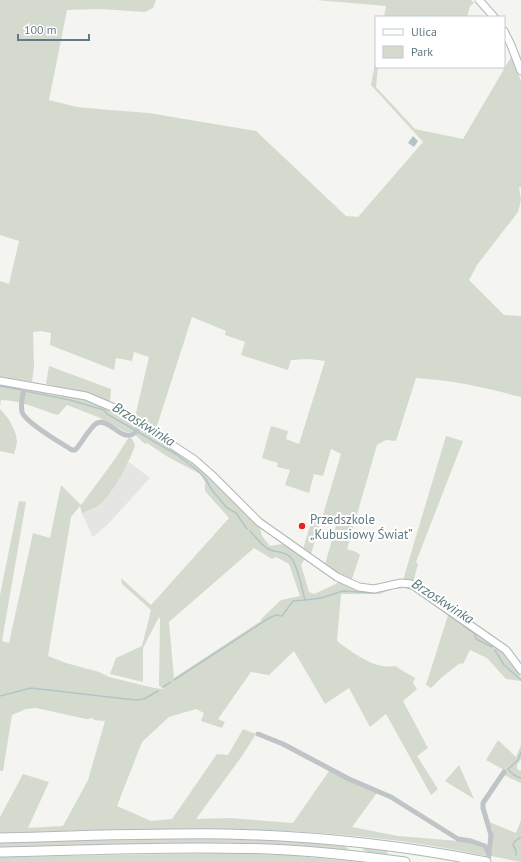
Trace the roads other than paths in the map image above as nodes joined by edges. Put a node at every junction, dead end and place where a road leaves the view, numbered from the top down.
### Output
1 (479, 0) edge
2 (493, 16) edge
3 (505, 33) edge
4 (521, 71) edge
5 (0, 381) edge
6 (24, 389) junction
7 (137, 429) junction
8 (521, 670) edge
9 (258, 734) dead end
10 (504, 772) dead end
11 (0, 838) edge
12 (0, 852) edge
13 (488, 859) edge
14 (405, 862) edge

1 - 2 street
3 - 4 street
5 - 6 street
6 - 7 street
6 - 7 street
7 - 8 street
9 - 13 street
10 - 13 street
11 - 13 highway
12 - 14 highway

